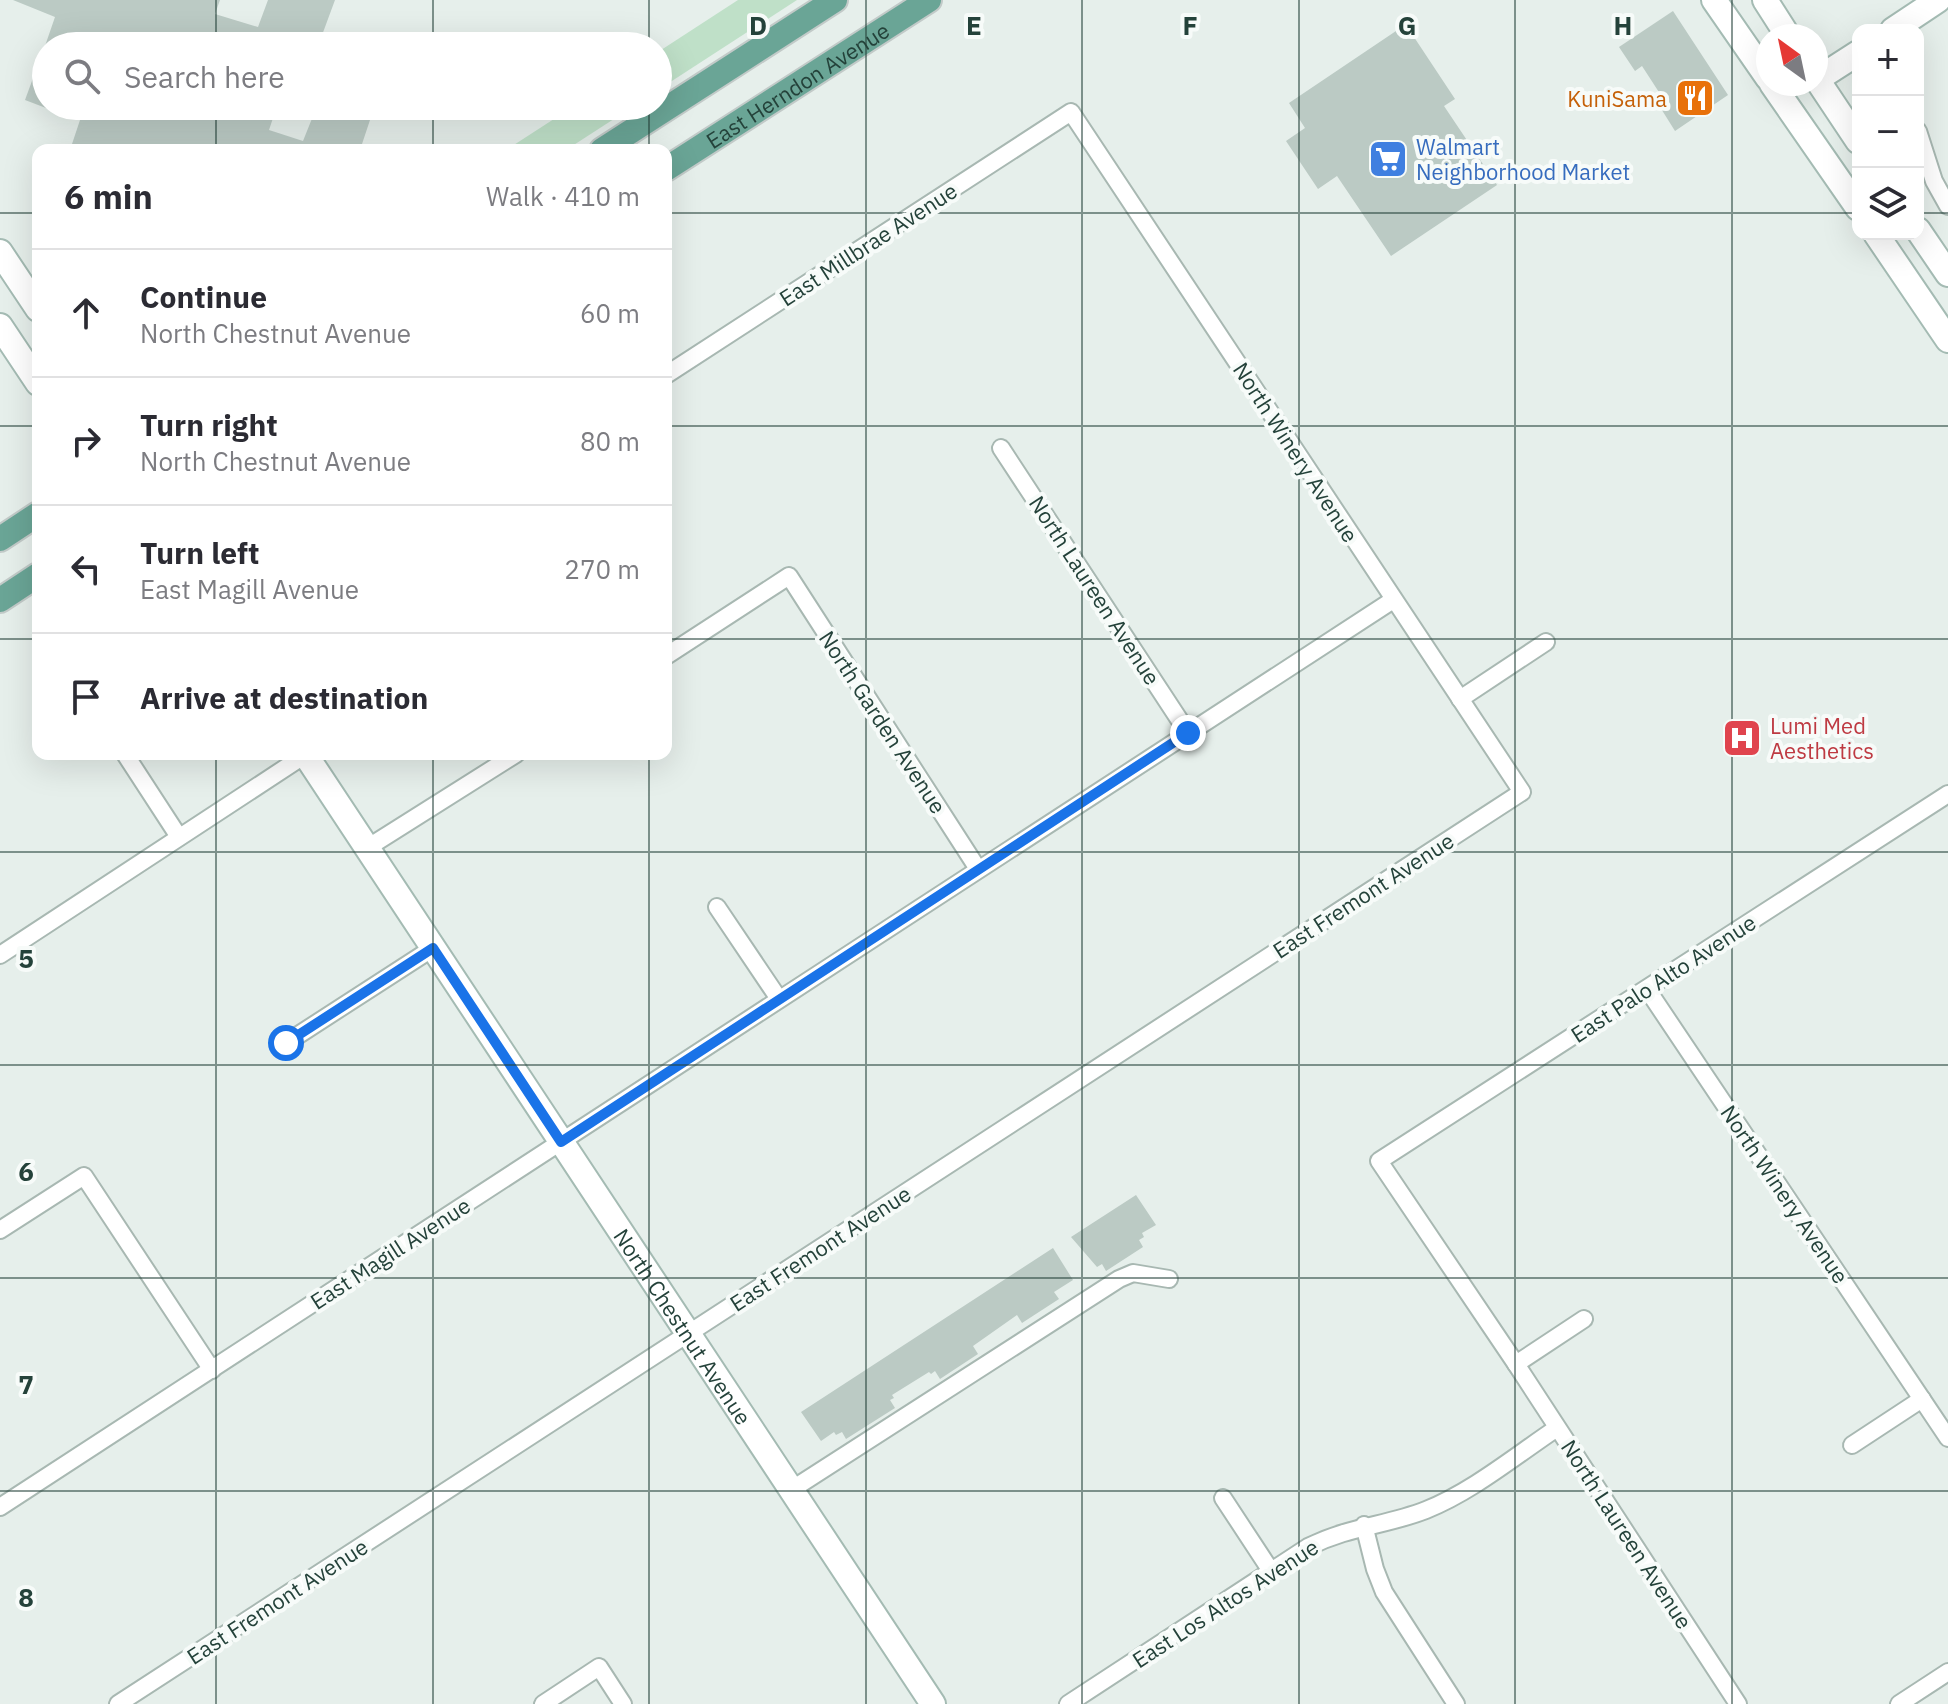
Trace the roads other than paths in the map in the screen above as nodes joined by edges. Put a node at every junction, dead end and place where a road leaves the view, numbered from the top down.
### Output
1 (835, 0) edge
2 (929, 0) edge
3 (1714, 0) edge
4 (1765, 0) edge
5 (1938, 0) edge
6 (1780, 24) edge
7 (1902, 24) edge
8 (1852, 57) edge
9 (1756, 61) edge
10 (1828, 72) edge
11 (1781, 96) edge
12 (1828, 96) edge
13 (672, 105) edge
14 (1071, 112) joint
15 (649, 120) edge
16 (1852, 132) edge
17 (611, 144) edge
18 (1924, 150) edge
19 (672, 165) edge
20 (1852, 199) edge
21 (1948, 206) edge
22 (1924, 239) edge
23 (1882, 240) edge
24 (1884, 240) edge
25 (0, 252) edge
26 (1948, 274) edge
27 (32, 300) edge
28 (1948, 314) edge
29 (0, 326) edge
30 (1948, 340) edge
31 (672, 371) edge
32 (32, 374) edge
33 (1001, 448) dead end
34 (32, 518) edge
35 (0, 539) edge
36 (32, 579) edge
37 (0, 600) edge
38 (1393, 600) junction
39 (1546, 642) dead end
40 (672, 652) edge
41 (1460, 699) junction
42 (1188, 733) junction
43 (129, 760) edge
44 (297, 760) edge
45 (308, 760) edge
46 (501, 760) edge
47 (1522, 792) joint
48 (1948, 794) edge
49 (179, 837) junction
50 (367, 848) junction
51 (978, 869) junction
52 (717, 907) dead end
53 (433, 948) junction
54 (0, 955) edge
55 (1647, 989) junction
56 (779, 999) junction
57 (286, 1043) dead end
58 (561, 1142) junction
59 (1379, 1161) joint
60 (0, 1230) edge
61 (1169, 1279) dead end
62 (1584, 1319) dead end
63 (687, 1334) junction
64 (1516, 1364) junction
65 (212, 1370) junction
66 (1922, 1399) junction
67 (1557, 1428) junction
68 (1948, 1438) edge
69 (1852, 1445) dead end
70 (791, 1490) junction
71 (1223, 1498) dead end
72 (0, 1507) edge
73 (1364, 1525) junction
74 (1271, 1571) junction
75 (1948, 1672) edge
76 (118, 1704) edge
77 (543, 1704) edge
78 (623, 1704) edge
79 (933, 1704) edge
80 (1068, 1704) edge
81 (1456, 1704) edge
82 (1738, 1704) edge
83 (1899, 1704) edge

1 - 13 main road
2 - 19 main road, East Herndon Avenue
3 - 9 street
4 - 6 street
5 - 7 street
8 - 10 street
11 - 20 street
12 - 16 street
14 - 31 street, East Millbrae Avenue
14 - 38 street, North Winery Avenue
15 - 17 main road
18 - 21 street
22 - 26 street
23 - 30 street
24 - 28 street
25 - 27 street
29 - 32 street
33 - 42 street, North Laureen Avenue
34 - 35 main road
36 - 37 main road
38 - 41 street, North Winery Avenue
38 - 42 street, East Magill Avenue
39 - 41 street
40 - 51 street, North Garden Avenue
41 - 47 street, North Winery Avenue
42 - 51 street, East Magill Avenue
43 - 49 street
44 - 49 street
45 - 50 street, North Chestnut Avenue
46 - 50 street
47 - 63 street, East Fremont Avenue
48 - 55 street, East Palo Alto Avenue
49 - 54 street
50 - 53 street, North Chestnut Avenue
51 - 56 street, East Magill Avenue
52 - 56 street
53 - 57 street
53 - 58 street, North Chestnut Avenue
55 - 59 street, East Palo Alto Avenue
55 - 66 street, North Winery Avenue
56 - 58 street, East Magill Avenue
58 - 63 street, North Chestnut Avenue
58 - 65 street, East Magill Avenue
59 - 64 street, North Laureen Avenue
60 - 65 street
61 - 70 street
62 - 64 street
63 - 70 street, North Chestnut Avenue
63 - 76 street, East Fremont Avenue
64 - 67 street, North Laureen Avenue
65 - 72 street, East Magill Avenue
66 - 68 street, North Winery Avenue
66 - 69 street
67 - 73 street, East Los Altos Avenue
67 - 82 street, North Laureen Avenue
70 - 79 street, North Chestnut Avenue
71 - 74 street
73 - 74 street, East Los Altos Avenue
73 - 81 street
74 - 80 street, East Los Altos Avenue
75 - 83 street
77 - 78 street

